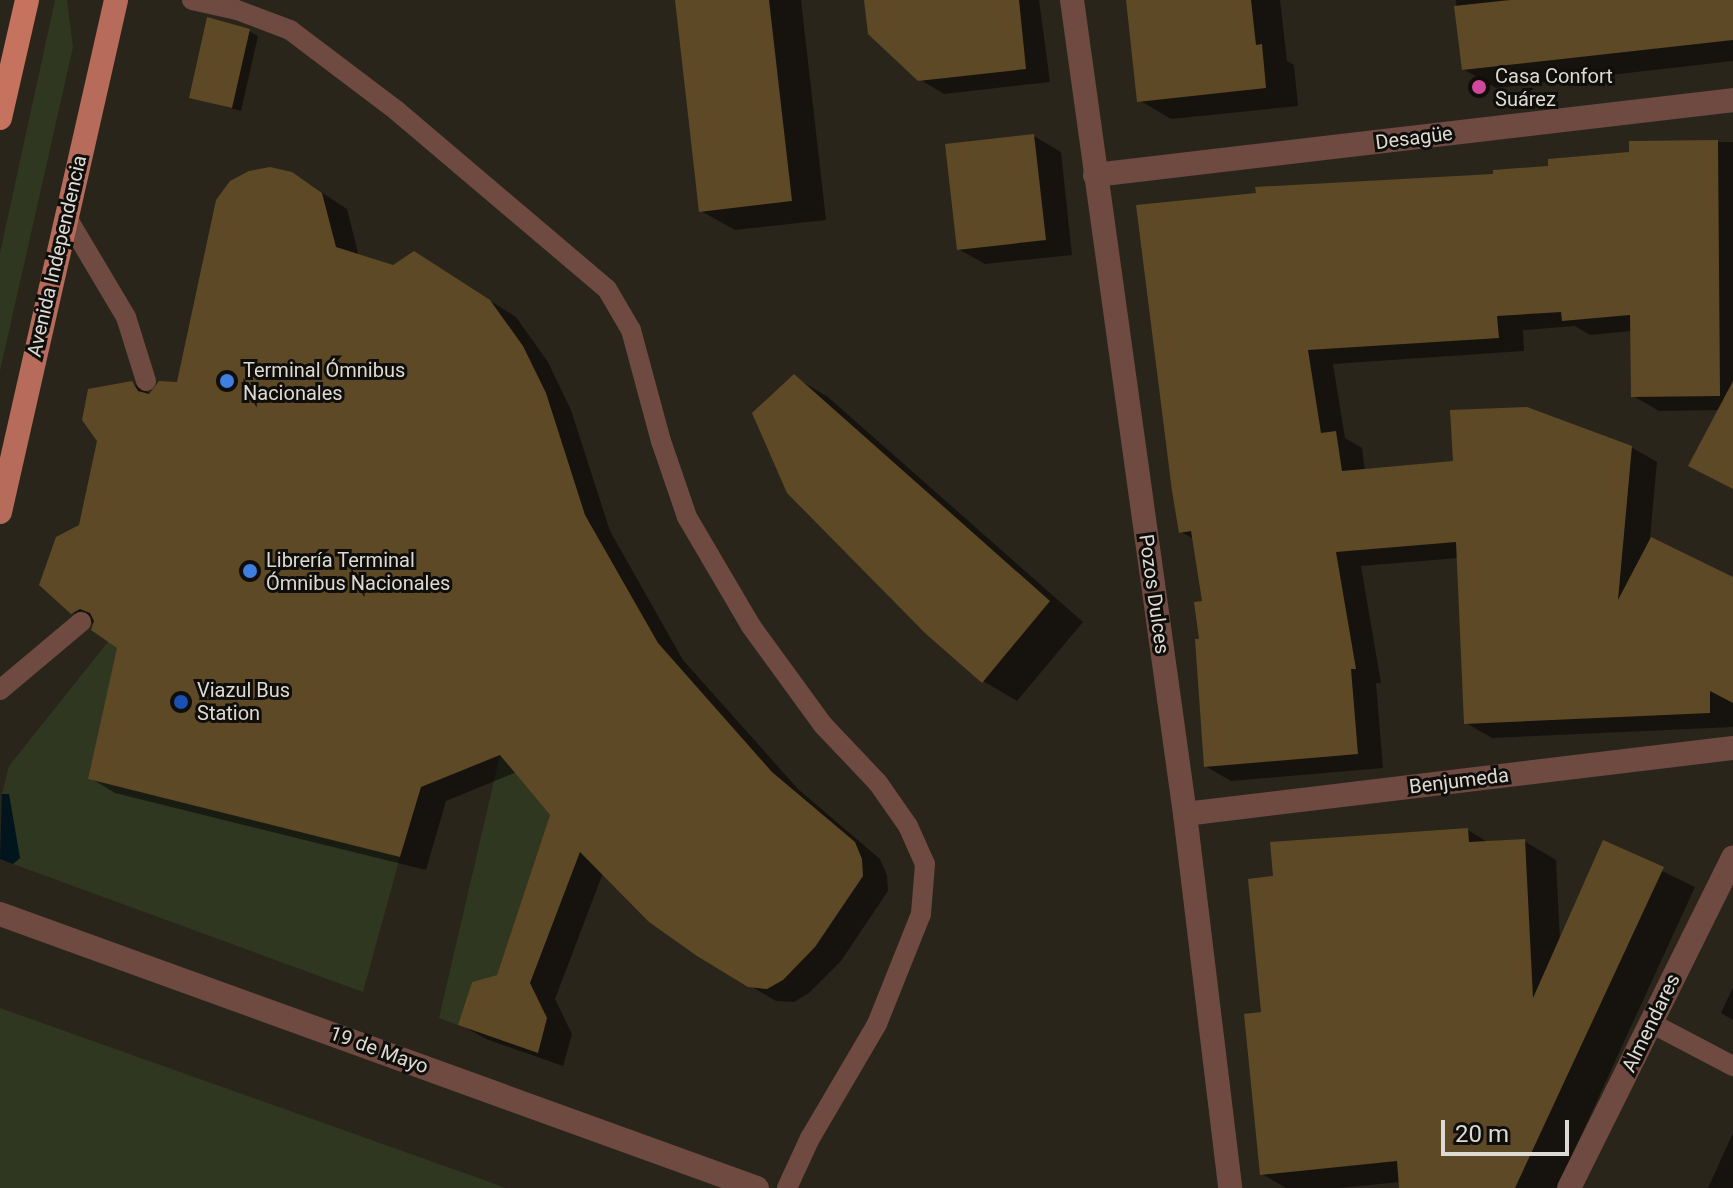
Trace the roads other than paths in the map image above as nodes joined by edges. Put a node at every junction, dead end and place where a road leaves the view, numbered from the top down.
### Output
1 (27, 0) edge
2 (116, 0) edge
3 (192, 0) edge
4 (1072, 0) edge
5 (1733, 100) edge
6 (0, 118) edge
7 (1095, 175) junction
8 (66, 216) junction
9 (146, 381) dead end
10 (0, 512) edge
11 (81, 622) dead end
12 (0, 690) edge
13 (1733, 748) edge
14 (1185, 814) junction
15 (1733, 858) edge
16 (0, 914) edge
17 (1651, 1023) junction
18 (1733, 1066) edge
19 (757, 1188) edge
20 (787, 1188) edge
21 (1230, 1188) edge
22 (1569, 1188) edge

1 - 6 highway
2 - 8 main road, Avenida Independencia
3 - 20 lane
4 - 7 street, Pozos Dulces
5 - 7 street, Desagüe
7 - 14 street, Pozos Dulces
8 - 9 lane
8 - 10 main road, Avenida Independencia
11 - 12 lane
13 - 14 street, Benjumeda
14 - 21 street, Pozos Dulces
15 - 17 street, Almendares
16 - 19 street, 19 de Mayo
17 - 18 lane
17 - 22 street, Almendares

